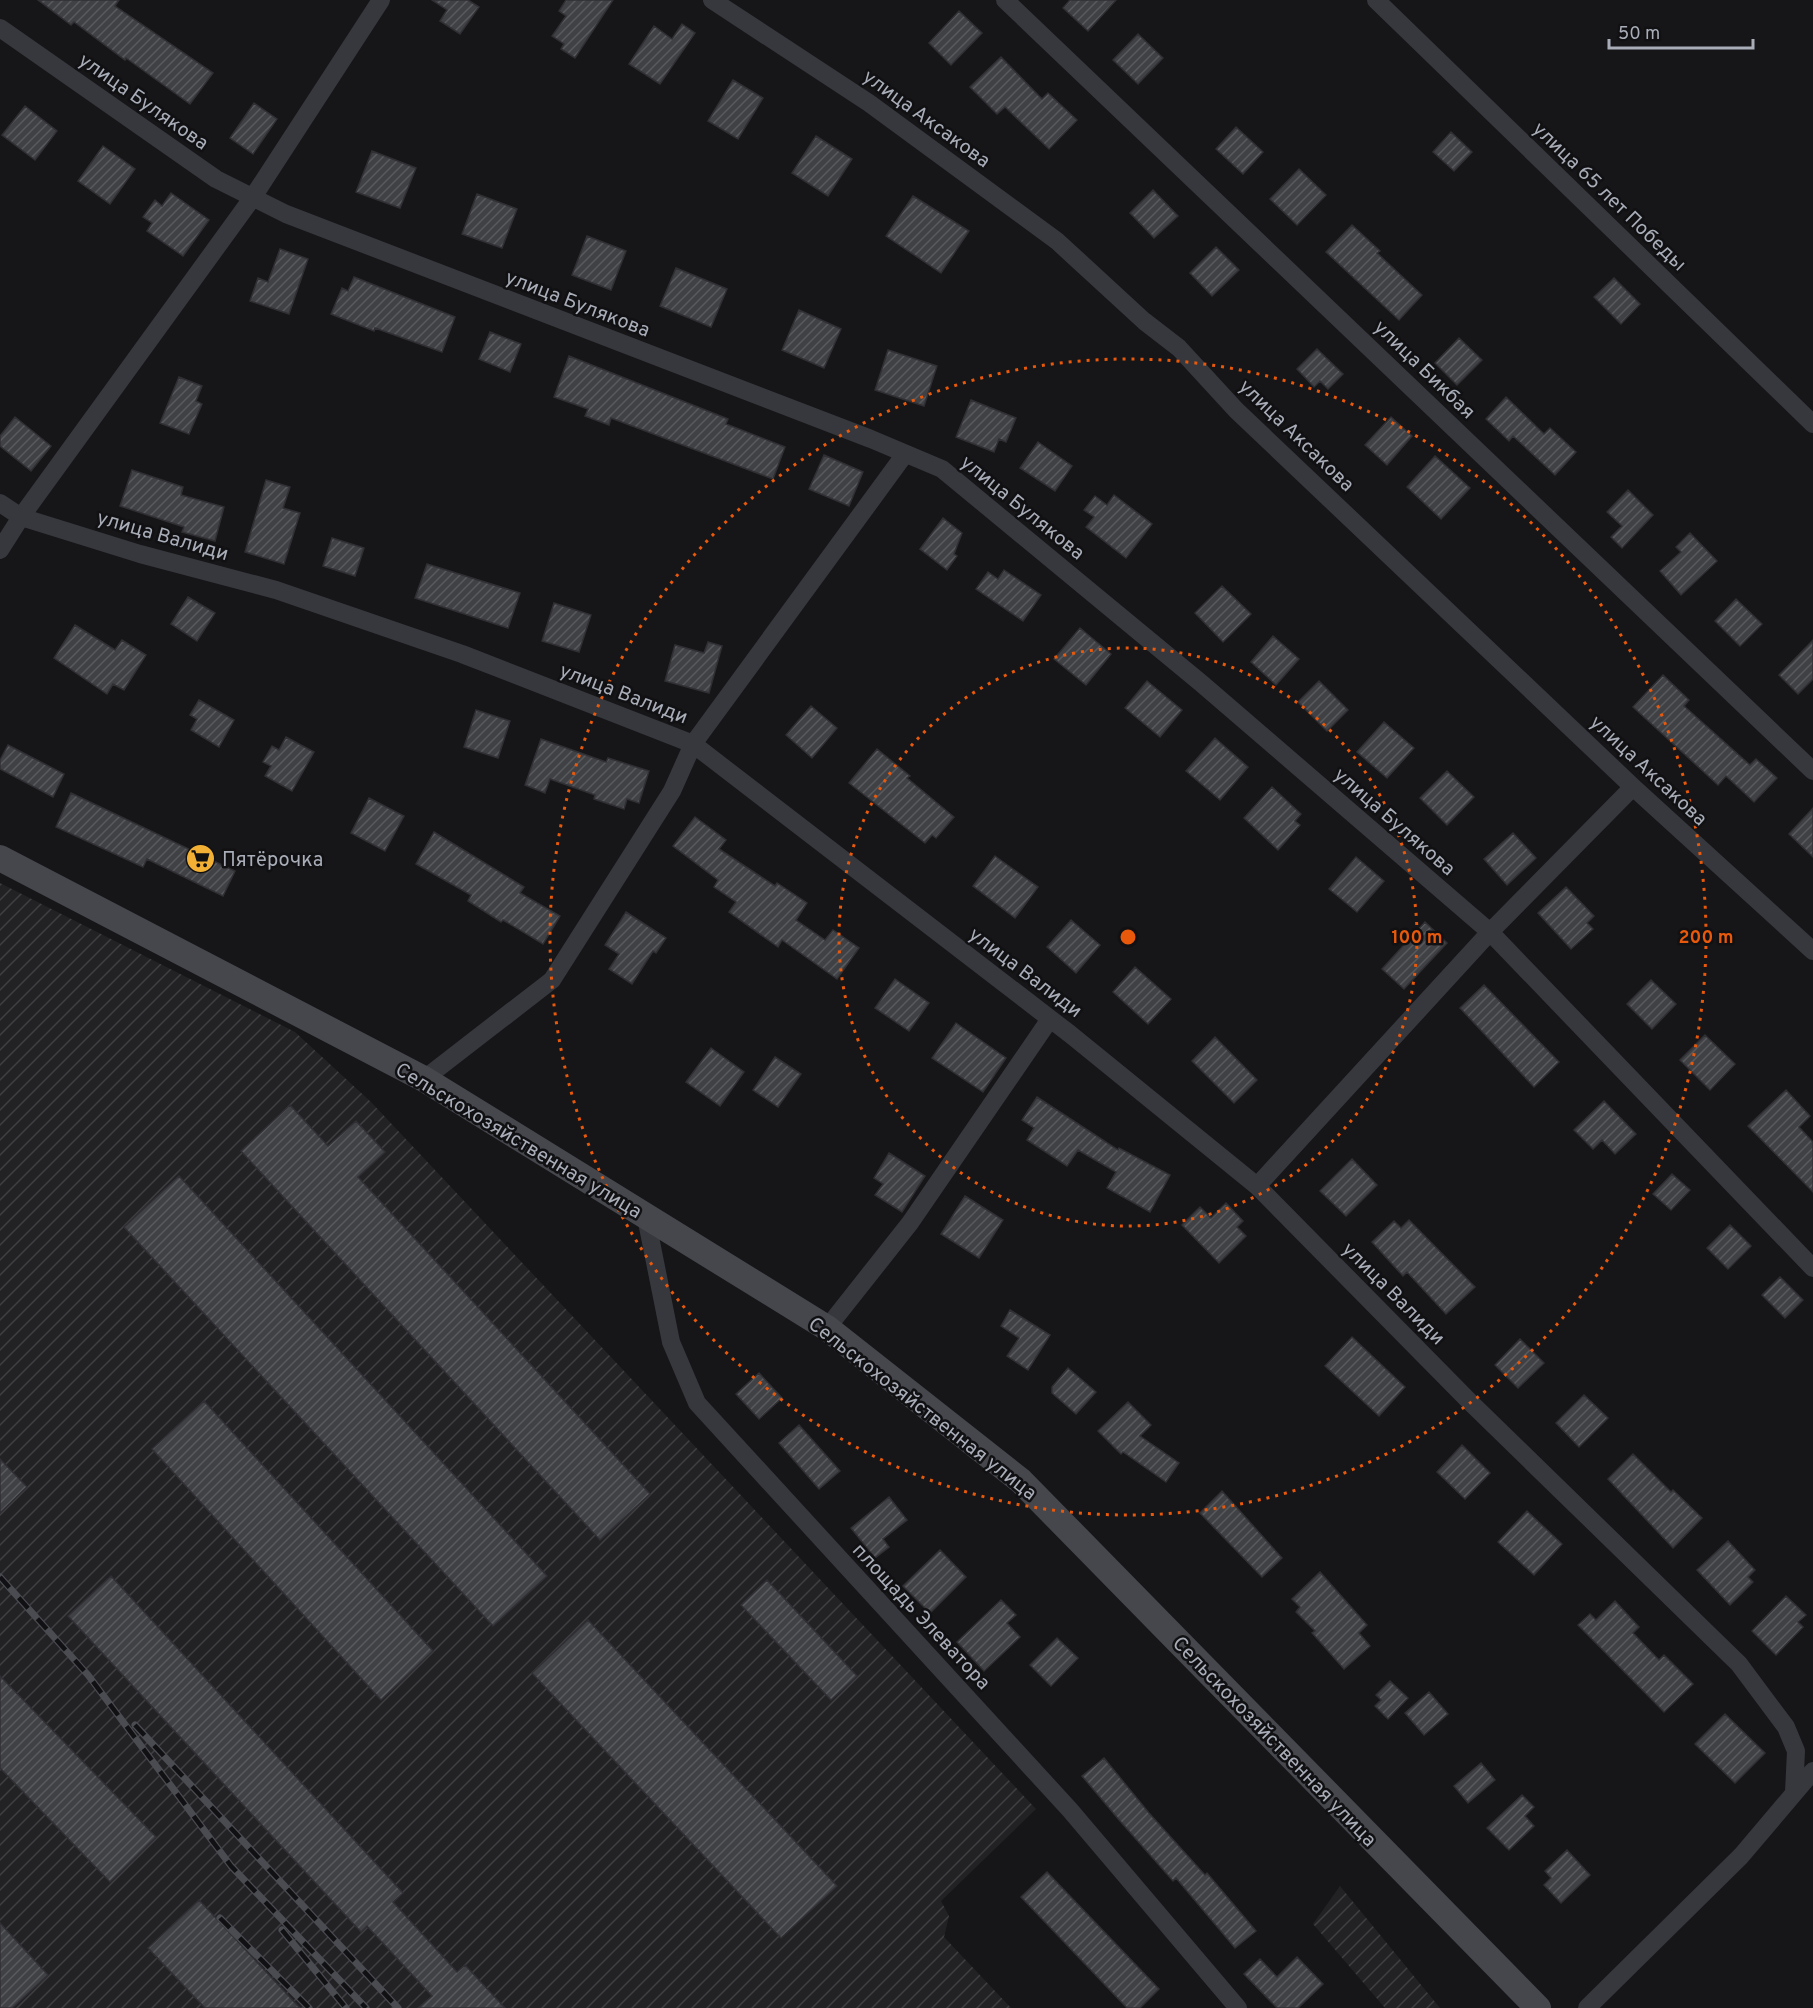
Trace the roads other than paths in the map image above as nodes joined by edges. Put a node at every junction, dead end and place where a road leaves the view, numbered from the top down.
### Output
1 (381, 0) edge
2 (712, 0) edge
3 (1005, 0) edge
4 (1376, 0) edge
5 (0, 28) edge
6 (253, 197) junction
7 (1813, 424) edge
8 (905, 454) junction
9 (0, 503) edge
10 (21, 517) junction
11 (0, 550) edge
12 (693, 744) junction
13 (1813, 771) edge
14 (1633, 787) junction
15 (0, 858) edge
16 (1490, 932) junction
17 (1813, 951) edge
18 (1050, 1019) junction
19 (424, 1079) junction
20 (1257, 1186) junction
21 (646, 1217) junction
22 (1813, 1268) edge
23 (827, 1328) junction
24 (1813, 1771) edge
25 (1794, 1792) junction
26 (1238, 2008) edge
27 (1538, 2008) edge
28 (1587, 2008) edge

1 - 6 street
2 - 14 street, улица Аксакова
3 - 13 street, улица Бикбая
4 - 7 street, улица 65 лет Победы
5 - 6 street, улица Булякова
6 - 8 street, улица Булякова
6 - 10 street
8 - 12 street
8 - 16 street, улица Булякова
9 - 10 street, улица Валиди
10 - 11 street
10 - 12 street, улица Валиди
12 - 18 street, улица Валиди
12 - 19 street
14 - 16 street
14 - 17 street, улица Аксакова
15 - 19 main road, Сельскохозяйственная улица
16 - 20 street
16 - 22 street, улица Булякова
18 - 20 street, улица Валиди
18 - 23 street
19 - 21 main road, Сельскохозяйственная улица
20 - 25 street, улица Валиди
21 - 23 main road, Сельскохозяйственная улица
21 - 26 street, площадь Элеватора
23 - 27 main road, Сельскохозяйственная улица
24 - 25 street
25 - 28 street

